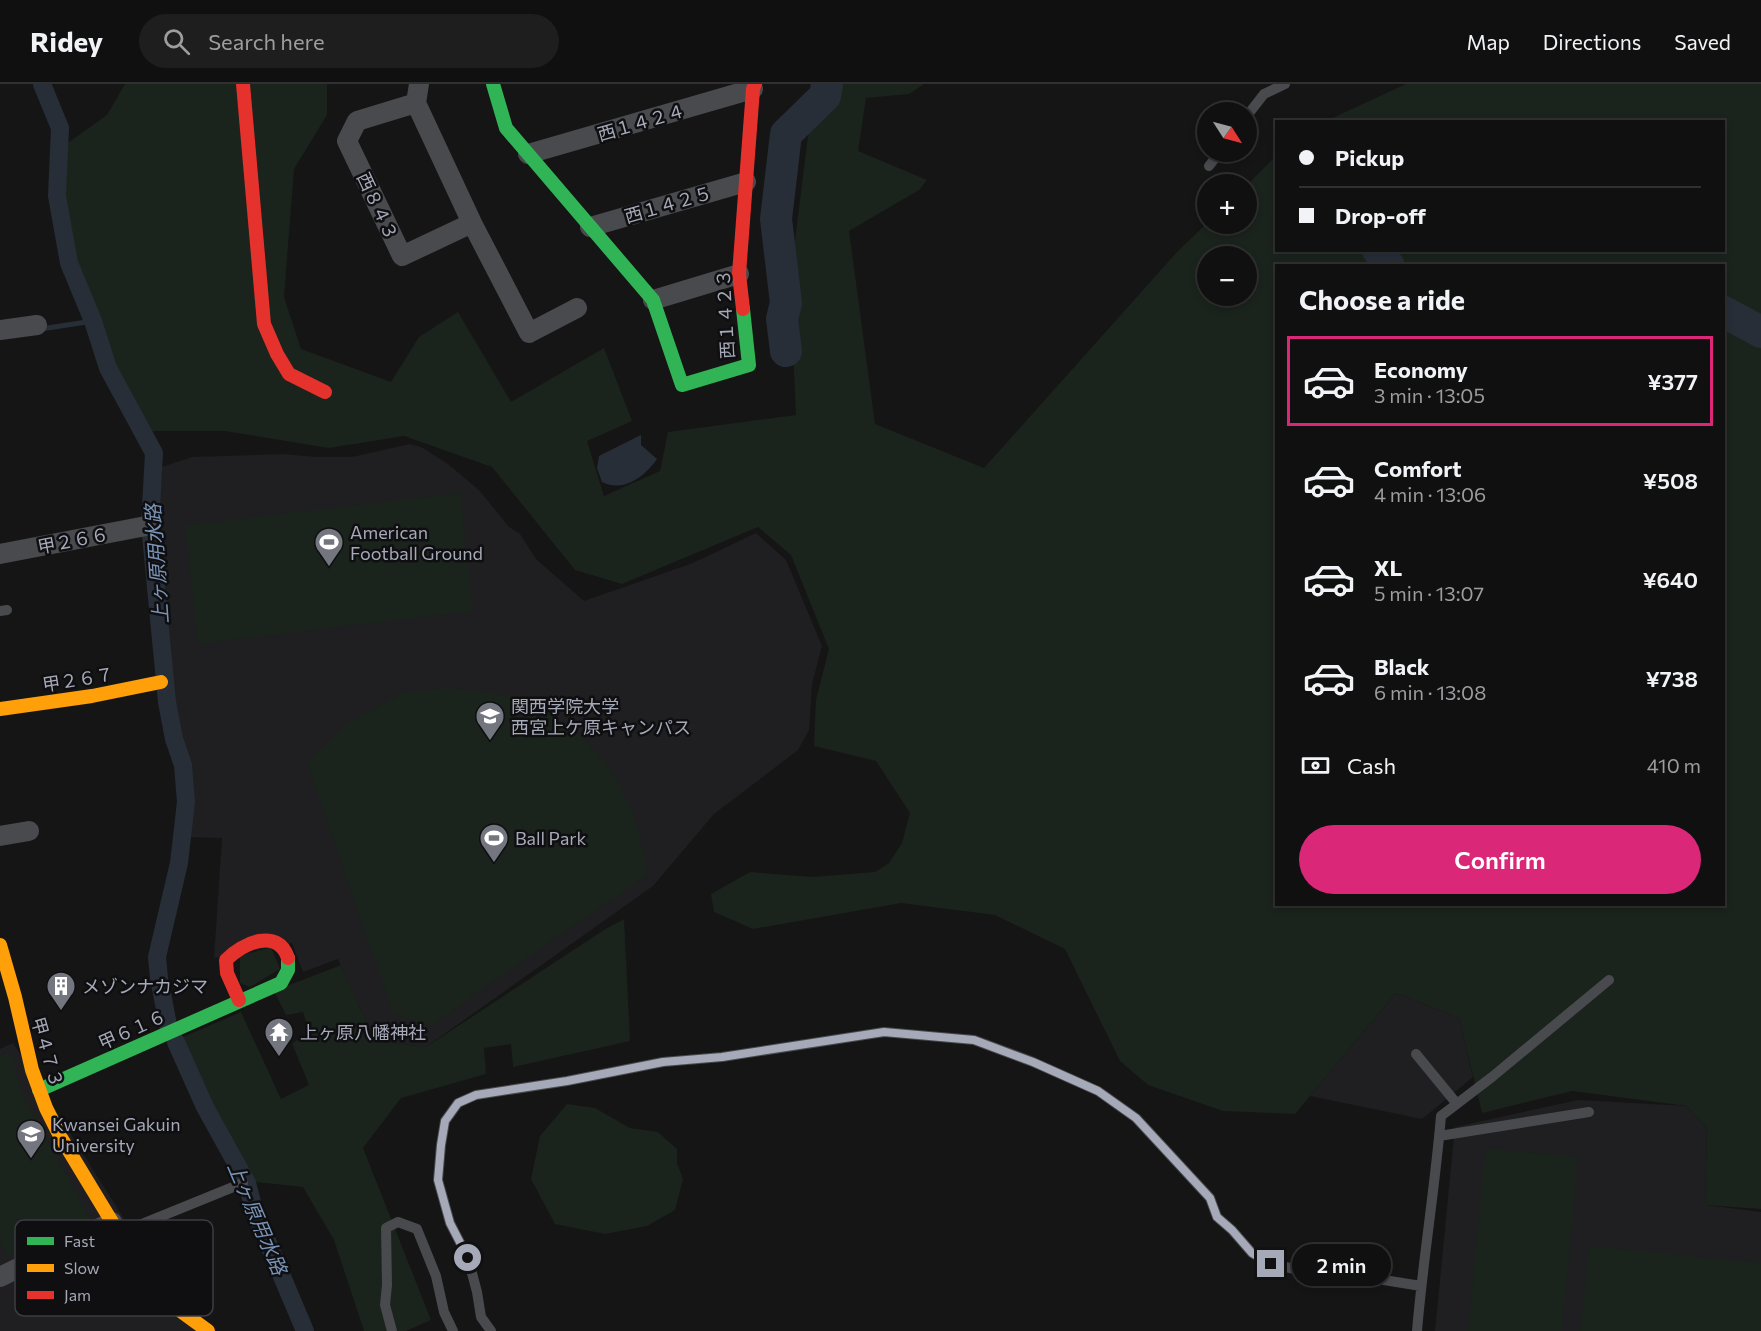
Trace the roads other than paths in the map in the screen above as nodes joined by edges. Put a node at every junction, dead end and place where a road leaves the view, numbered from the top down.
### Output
1 (243, 84) edge
2 (493, 84) edge
3 (1285, 84) edge
4 (754, 87) edge
5 (418, 93) edge
6 (1257, 103) edge
7 (528, 154) junction
8 (1212, 162) edge
9 (1209, 166) dead end
10 (746, 182) junction
11 (472, 223) junction
12 (590, 227) junction
13 (739, 274) junction
14 (653, 300) junction
15 (577, 308) dead end
16 (37, 325) dead end
17 (0, 330) edge
18 (325, 392) dead end
19 (146, 526) dead end
20 (0, 554) edge
21 (161, 682) dead end
22 (0, 709) edge
23 (29, 831) dead end
24 (0, 836) edge
25 (0, 945) edge
26 (0, 977) edge
27 (1609, 980) dead end
28 (239, 1000) junction
29 (20, 1017) junction
30 (1416, 1054) dead end
31 (39, 1090) junction
32 (1457, 1104) junction
33 (1589, 1112) dead end
34 (1439, 1136) junction
35 (243, 1183) dead end
36 (111, 1220) edge
37 (139, 1220) edge
38 (15, 1271) edge
39 (0, 1277) edge
40 (1421, 1286) junction
41 (188, 1316) edge
42 (208, 1331) edge
43 (392, 1331) edge
44 (453, 1331) edge
45 (491, 1331) edge
46 (1417, 1331) edge

1 - 18 street
2 - 7 street, 西１４２３
3 - 6 lane
4 - 7 street, 西１４２４
4 - 10 street, 西１４２３
5 - 11 street, 西８４３
5 - 11 street, 西８４３
7 - 12 street, 西１４２３
8 - 9 lane
10 - 12 street, 西１４２５
10 - 13 street, 西１４２３
11 - 15 street
12 - 14 street, 西１４２３
13 - 14 street
13 - 14 street, 西１４２３
16 - 17 street
19 - 20 street, 甲２６６
21 - 22 street, 甲２６７
23 - 24 street
25 - 29 street, 甲４７３
26 - 29 street
27 - 32 lane
28 - 28 street, 甲６１６
28 - 31 street, 甲６１６
29 - 31 street, 甲４７３
30 - 32 lane
31 - 36 street, 甲４７３
32 - 34 lane
33 - 34 lane
34 - 40 lane
35 - 37 lane
38 - 39 street
40 - 45 lane
40 - 46 lane
41 - 42 street, 甲４７３
43 - 44 lane

